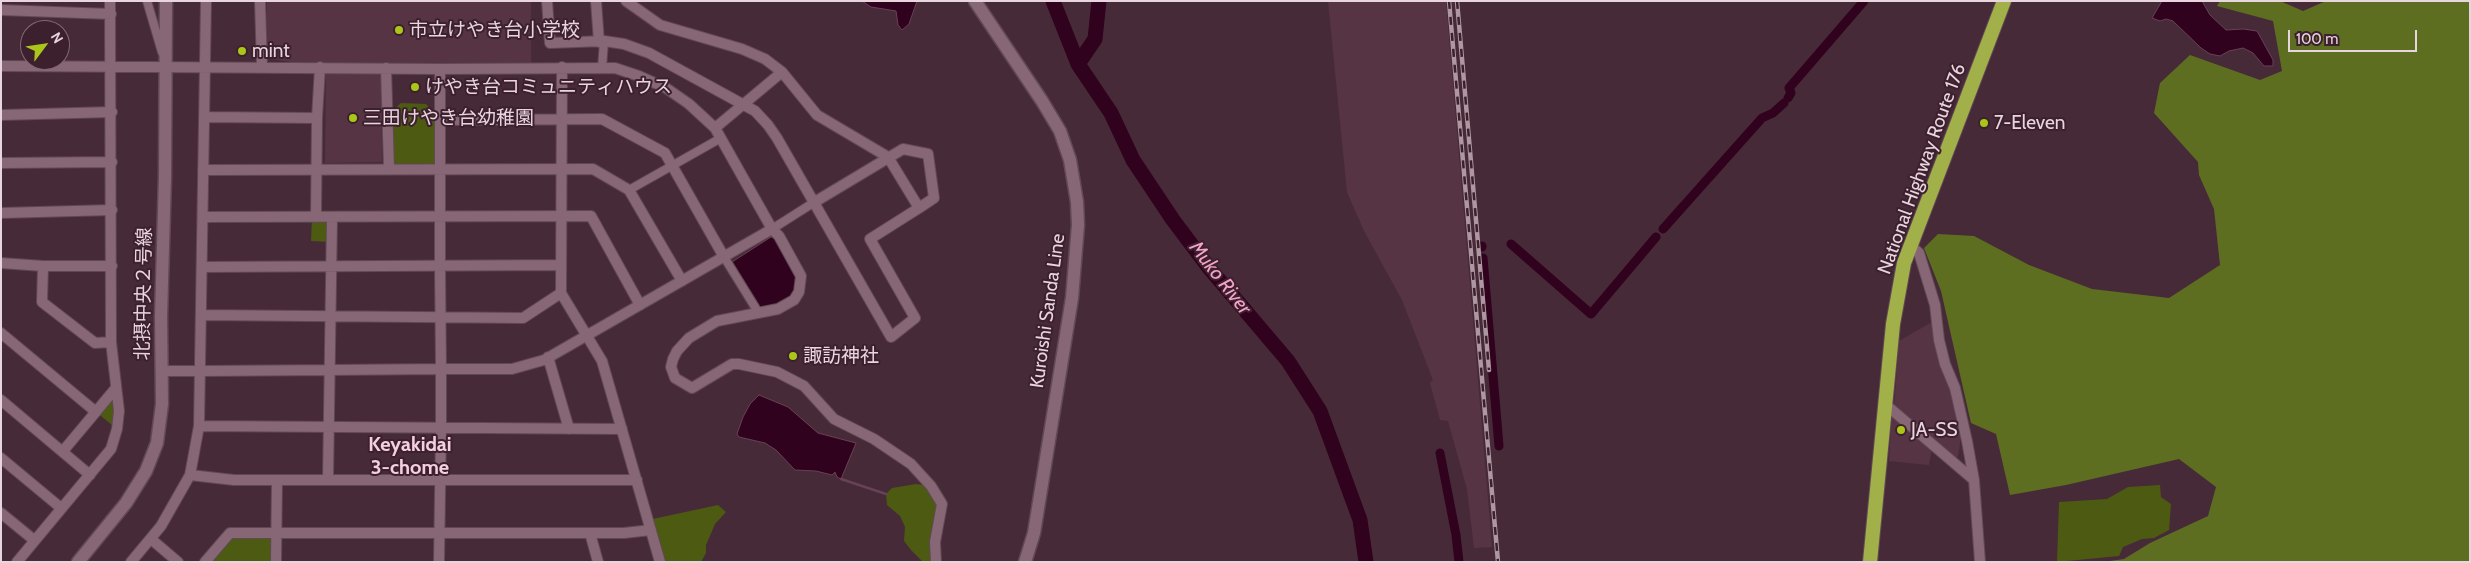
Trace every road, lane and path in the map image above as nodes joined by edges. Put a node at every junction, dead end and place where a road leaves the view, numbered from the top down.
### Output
1 (110, 1) edge
2 (147, 1) edge
3 (166, 1) edge
4 (206, 1) edge
5 (260, 1) edge
6 (547, 1) edge
7 (596, 1) edge
8 (626, 1) edge
9 (975, 1) edge
10 (2004, 1) edge
11 (1, 10) edge
12 (111, 14) junction
13 (601, 41) junction
14 (112, 65) junction
15 (1, 66) edge
16 (167, 66) junction
17 (205, 66) junction
18 (262, 67) junction
19 (320, 67) junction
20 (562, 67) junction
21 (386, 68) junction
22 (602, 68) junction
23 (440, 69) junction
24 (782, 72) junction
25 (744, 104) junction
26 (112, 112) junction
27 (1, 115) edge
28 (204, 117) junction
29 (317, 118) junction
30 (561, 119) junction
31 (440, 120) junction
32 (715, 128) junction
33 (721, 138) junction
34 (888, 158) junction
35 (112, 162) junction
36 (1, 164) edge
37 (672, 165) junction
38 (389, 168) junction
39 (440, 168) junction
40 (316, 169) junction
41 (561, 169) junction
42 (204, 170) junction
43 (629, 190) junction
44 (813, 203) junction
45 (919, 208) junction
46 (112, 210) junction
47 (1, 213) edge
48 (440, 216) junction
49 (560, 216) junction
50 (203, 217) junction
51 (316, 217) junction
52 (332, 217) junction
53 (772, 229) junction
54 (1910, 245) junction
55 (724, 257) junction
56 (1, 263) edge
57 (560, 265) junction
58 (43, 266) junction
59 (112, 266) junction
60 (202, 267) junction
61 (331, 267) junction
62 (440, 268) junction
63 (682, 281) junction
64 (561, 293) junction
65 (640, 305) junction
66 (758, 312) junction
67 (201, 316) junction
68 (330, 316) junction
69 (441, 317) junction
70 (1, 333) edge
71 (588, 335) junction
72 (112, 342) junction
73 (548, 357) junction
74 (441, 369) junction
75 (330, 370) junction
76 (161, 371) junction
77 (200, 371) junction
78 (115, 389) junction
79 (1, 400) edge
80 (1885, 404) junction
81 (96, 412) junction
82 (199, 426) junction
83 (329, 427) junction
84 (441, 428) junction
85 (569, 428) junction
86 (622, 429) junction
87 (63, 451) junction
88 (1, 458) edge
89 (90, 475) junction
90 (190, 475) junction
91 (328, 479) junction
92 (440, 479) junction
93 (277, 480) junction
94 (637, 480) junction
95 (1974, 480) junction
96 (61, 508) junction
97 (1, 513) edge
98 (651, 530) junction
99 (276, 533) junction
100 (439, 533) junction
101 (590, 533) junction
102 (151, 539) junction
103 (34, 540) junction
104 (16, 562) edge
105 (78, 562) edge
106 (131, 562) edge
107 (178, 562) edge
108 (205, 562) edge
109 (276, 562) edge
110 (439, 562) edge
111 (598, 562) edge
112 (660, 562) edge
113 (936, 562) edge
114 (1025, 562) edge
115 (1870, 562) edge
116 (1980, 562) edge

1 - 12 street
2 - 16 street
3 - 16 main road, 北摂中央２号線
4 - 17 street
5 - 18 street
6 - 13 street
7 - 13 street
8 - 24 street
9 - 114 main road, Kuroishi Sanda Line
10 - 54 highway, National Highway Route 176
11 - 12 street
12 - 14 street
13 - 22 street
13 - 25 street
14 - 15 street
14 - 16 street
14 - 26 street
16 - 17 street
16 - 76 main road, 北摂中央２号線
17 - 18 street
17 - 28 street
18 - 19 street
19 - 21 street
19 - 29 street
20 - 22 street
20 - 23 street
20 - 30 street
21 - 23 street
21 - 38 street
22 - 32 street
23 - 31 street
24 - 25 street
24 - 34 street
25 - 32 street
25 - 44 street
26 - 27 street
26 - 35 street
28 - 29 street
28 - 42 street
29 - 40 street
30 - 31 street
30 - 37 street
30 - 41 street
31 - 39 street
32 - 33 street
33 - 37 street
33 - 53 street
34 - 44 street
34 - 45 street
34 - 45 street
35 - 36 street
35 - 46 street
37 - 43 street
37 - 55 street
38 - 39 street
38 - 40 street
39 - 41 street
39 - 48 street
40 - 42 street
40 - 51 street
41 - 43 street
41 - 49 street
42 - 50 street
43 - 63 street
44 - 45 street
44 - 53 street
46 - 47 street
46 - 59 street
48 - 49 street
48 - 52 street
48 - 62 street
49 - 57 street
49 - 65 street
50 - 51 street
50 - 60 street
51 - 52 street
52 - 61 street
53 - 55 street
53 - 66 street
54 - 80 highway, National Highway Route 176
54 - 95 street
55 - 63 street
55 - 66 street
56 - 58 street
57 - 62 street
57 - 64 street
58 - 59 street
58 - 72 street
59 - 72 street
60 - 61 street
60 - 67 street
61 - 62 street
61 - 68 street
62 - 69 street
63 - 65 street
64 - 69 street
64 - 71 street
65 - 71 street
66 - 113 street
67 - 68 street
67 - 77 street
68 - 69 street
68 - 75 street
69 - 74 street
70 - 81 street
71 - 73 street
71 - 86 street
72 - 78 street
73 - 74 street
73 - 85 street
74 - 75 street
74 - 84 street
75 - 77 street
75 - 83 street
76 - 77 street
76 - 105 main road, 北摂中央２号線
77 - 82 street
78 - 81 street
78 - 89 street
79 - 87 street
80 - 95 street
80 - 115 highway, National Highway Route 176
81 - 87 street
82 - 83 street
82 - 90 street
83 - 84 street
83 - 91 street
84 - 85 street
84 - 92 street
85 - 86 street
86 - 94 street
87 - 89 street
88 - 96 street
89 - 96 street
90 - 93 street
90 - 102 street
91 - 92 street
91 - 93 street
92 - 94 street
92 - 100 street
93 - 99 street
94 - 98 street
95 - 116 street
96 - 103 street
97 - 103 street
98 - 101 street
98 - 112 street
99 - 100 street
99 - 108 street
99 - 109 street
100 - 101 street
100 - 110 street
101 - 111 street
102 - 106 street
102 - 107 street
103 - 104 street

